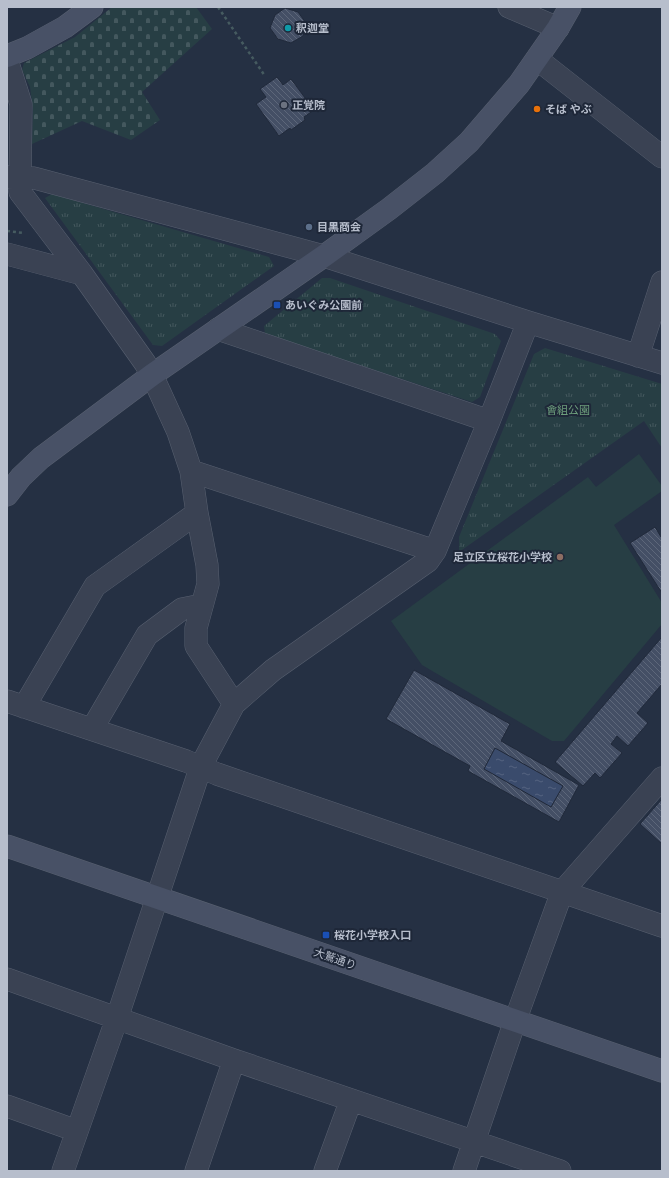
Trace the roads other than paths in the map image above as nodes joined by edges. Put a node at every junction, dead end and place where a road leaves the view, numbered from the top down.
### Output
1 (92, 7) edge
2 (509, 7) edge
3 (570, 7) edge
4 (558, 28) junction
5 (7, 56) edge
6 (537, 59) junction
7 (7, 60) edge
8 (662, 157) edge
9 (13, 177) edge
10 (7, 254) edge
11 (324, 256) junction
12 (82, 274) junction
13 (662, 282) edge
14 (528, 322) junction
15 (218, 329) junction
16 (638, 356) junction
17 (662, 363) edge
18 (152, 375) junction
19 (489, 421) junction
20 (191, 471) junction
21 (7, 495) edge
22 (197, 513) junction
23 (435, 551) junction
24 (202, 605) junction
25 (16, 704) edge
26 (234, 704) junction
27 (92, 730) junction
28 (201, 766) junction
29 (662, 778) edge
30 (7, 846) edge
31 (562, 892) junction
32 (157, 897) junction
33 (662, 926) edge
34 (7, 979) edge
35 (117, 1018) junction
36 (515, 1021) junction
37 (234, 1060) junction
38 (662, 1071) edge
39 (351, 1100) junction
40 (7, 1106) edge
41 (77, 1131) junction
42 (475, 1142) junction
43 (63, 1171) edge
44 (196, 1171) edge
45 (325, 1171) edge
46 (464, 1171) edge
47 (560, 1171) edge

1 - 5 street
2 - 4 street
3 - 4 street
4 - 6 street
6 - 8 street
6 - 11 street
7 - 9 street
9 - 11 street
9 - 12 street
10 - 12 street
11 - 14 street
11 - 15 street
12 - 18 street
13 - 16 street
14 - 16 street
14 - 19 street
15 - 18 street
15 - 19 street
16 - 17 street
18 - 20 street
18 - 21 street
19 - 23 street
20 - 22 street
20 - 23 street
22 - 24 street
22 - 25 street
23 - 26 street
24 - 26 street
24 - 27 street
25 - 27 street
26 - 28 street
27 - 28 street
28 - 31 street
28 - 32 street
29 - 31 street
30 - 32 street, 大鷲通り
31 - 33 street
31 - 36 street
32 - 35 street
32 - 36 street, 大鷲通り
34 - 35 street
35 - 37 street
35 - 41 street
36 - 38 street, 大鷲通り
36 - 42 street
37 - 39 street
37 - 44 street
39 - 42 street
39 - 45 street
40 - 41 street
41 - 43 street
42 - 46 street
42 - 47 street

